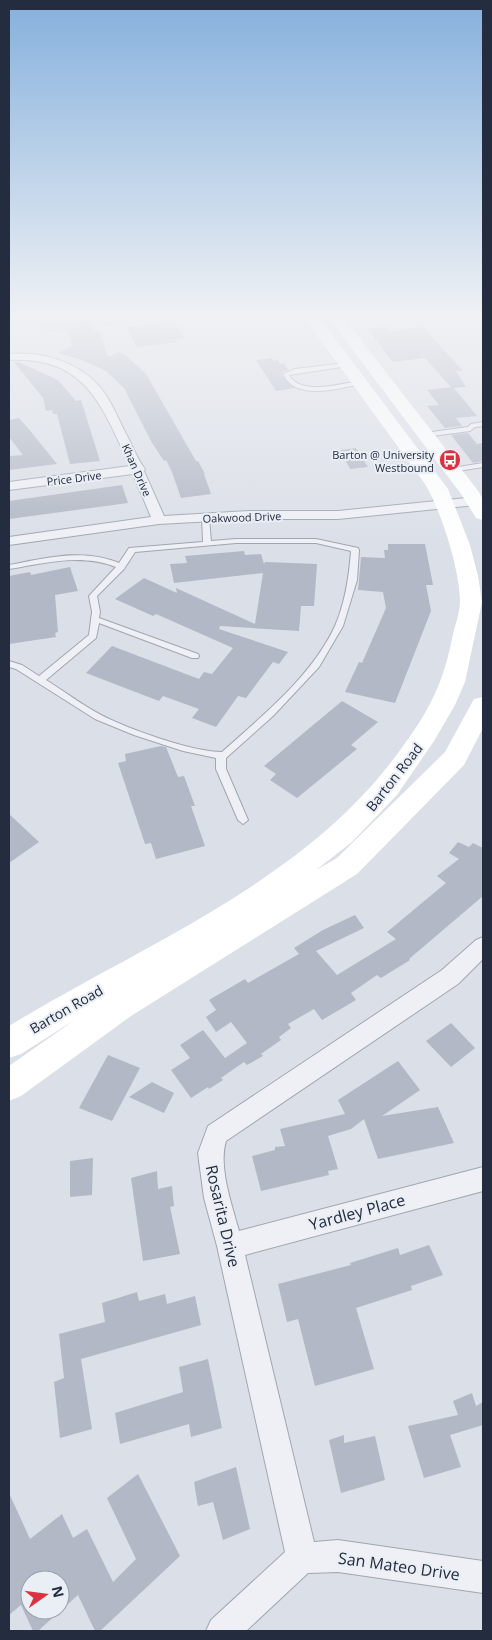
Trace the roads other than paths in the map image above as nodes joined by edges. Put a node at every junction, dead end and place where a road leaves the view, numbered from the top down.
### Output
1 (95, 390) edge
2 (364, 390) edge
3 (390, 390) edge
4 (483, 424) edge
5 (425, 435) junction
6 (483, 465) edge
7 (139, 470) junction
8 (452, 470) junction
9 (9, 486) edge
10 (444, 503) junction
11 (480, 507) edge
12 (205, 518) junction
13 (159, 520) junction
14 (9, 541) edge
15 (208, 543) junction
16 (9, 566) edge
17 (122, 567) junction
18 (95, 619) junction
19 (195, 656) dead end
20 (9, 664) edge
21 (40, 680) junction
22 (483, 705) edge
23 (221, 755) junction
24 (243, 820) dead end
25 (483, 946) edge
26 (9, 1043) edge
27 (9, 1085) edge
28 (483, 1179) edge
29 (230, 1246) junction
30 (302, 1558) junction
31 (483, 1577) edge
32 (222, 1631) edge

1 - 7 street, Khan Drive
2 - 10 main road, Barton Road
3 - 5 main road
4 - 5 lane
5 - 8 main road
6 - 8 lane
7 - 9 street, Price Drive
7 - 13 street, Khan Drive
8 - 11 main road
10 - 11 street, Oakwood Drive
10 - 12 street, Oakwood Drive
10 - 26 main road, Barton Road
12 - 13 street, Oakwood Drive
12 - 15 lane
13 - 14 street, Oakwood Drive
15 - 17 lane
15 - 23 lane
16 - 17 lane
17 - 18 lane
18 - 19 lane
18 - 21 lane
20 - 21 lane
21 - 23 lane
22 - 27 main road, Barton Road
23 - 24 lane
25 - 29 street, Rosarita Drive
28 - 29 street, Yardley Place
29 - 30 street, Rosarita Drive
30 - 31 street, San Mateo Drive
30 - 32 street

